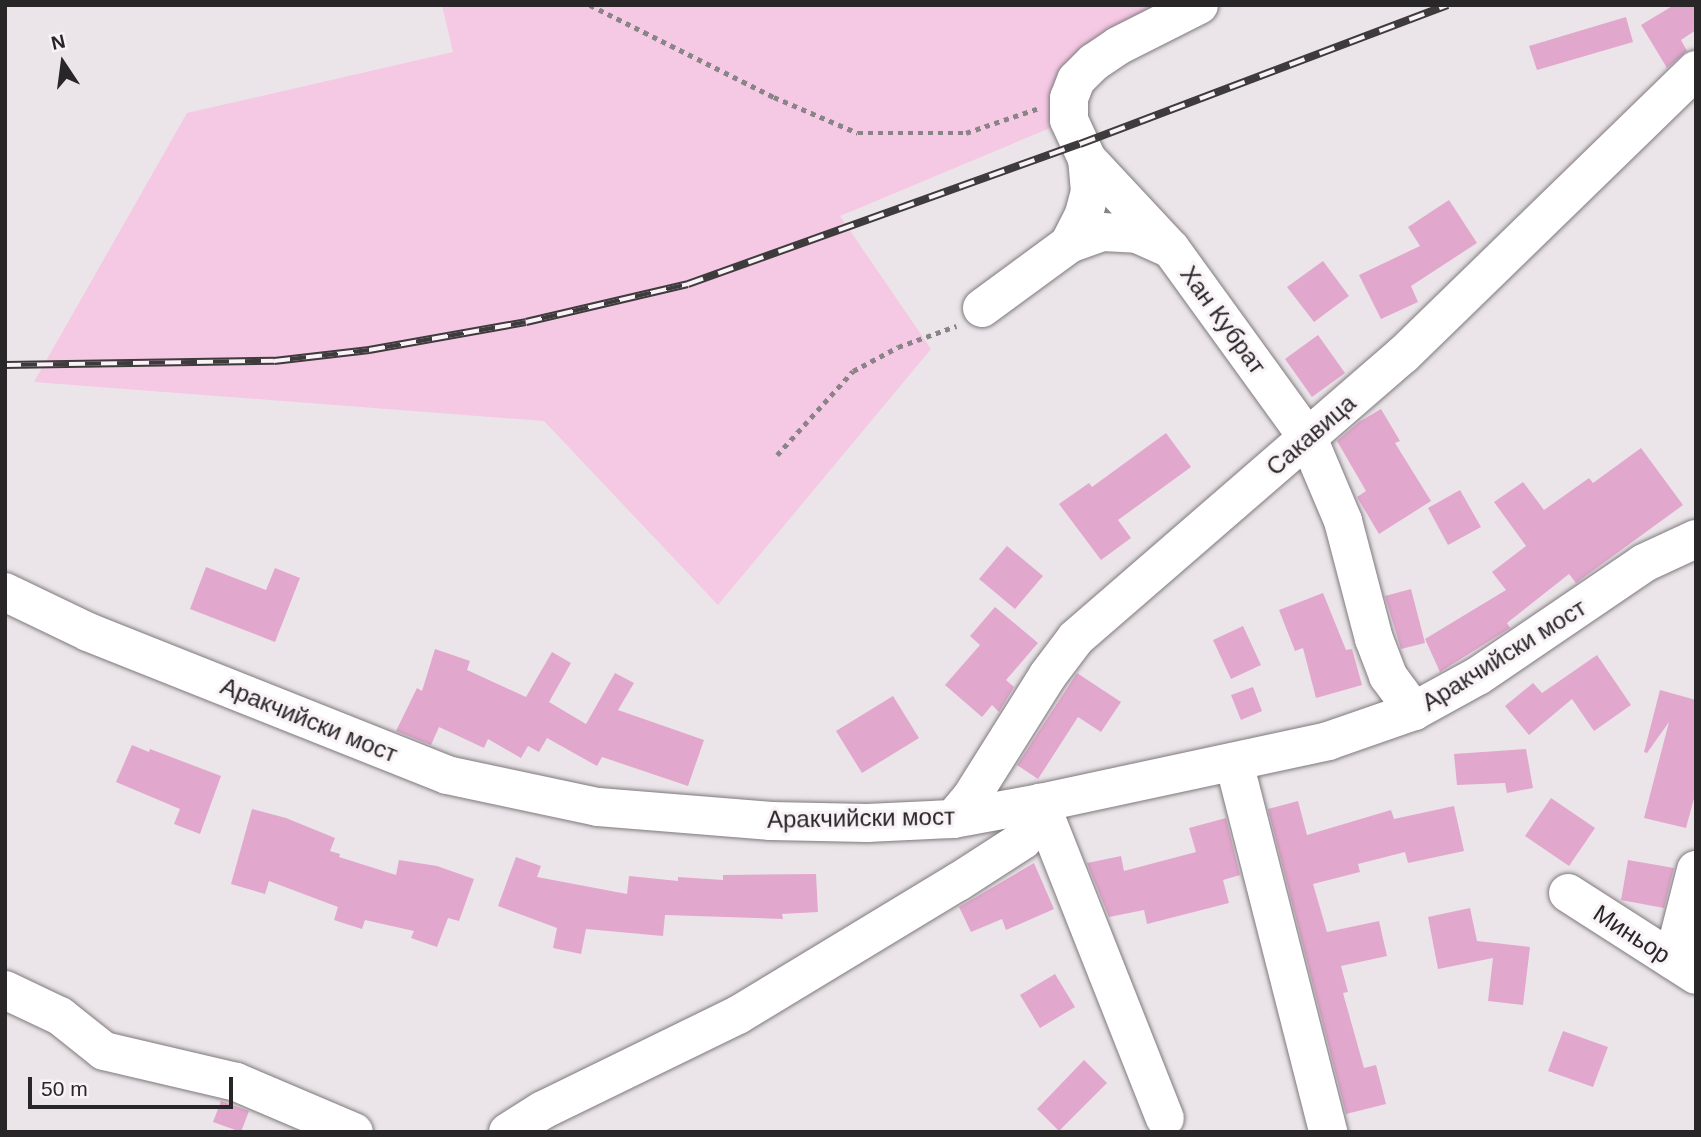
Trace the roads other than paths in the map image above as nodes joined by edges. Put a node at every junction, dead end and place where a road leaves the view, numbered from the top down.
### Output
1 (1199, 5) edge
2 (1696, 70) edge
3 (1087, 159) junction
4 (1069, 244) junction
5 (1171, 250) junction
6 (982, 308) road end
7 (1308, 438) junction
8 (1696, 539) edge
9 (5, 592) edge
10 (1414, 711) junction
11 (1234, 762) junction
12 (1040, 803) junction
13 (953, 819) junction
14 (1696, 870) edge
15 (1568, 893) dead end
16 (1684, 968) edge
17 (5, 990) edge
18 (1165, 1118) dead end
19 (511, 1131) edge
20 (354, 1132) edge
21 (1328, 1132) edge

1 - 3 street, Хан Кубрат
2 - 7 street, Сакавица
3 - 4 street
3 - 5 street, Хан Кубрат
4 - 5 street
4 - 6 street
5 - 7 street, Хан Кубрат
7 - 10 street, Хан Кубрат
7 - 13 street, Сакавица
8 - 10 street, Аракчийски мост
9 - 13 street, Аракчийски мост
10 - 11 street, Аракчийски мост
11 - 12 street, Аракчийски мост
11 - 21 street
12 - 13 street, Аракчийски мост
12 - 18 street
12 - 19 street
14 - 16 street
15 - 16 street, Миньор
17 - 20 street

